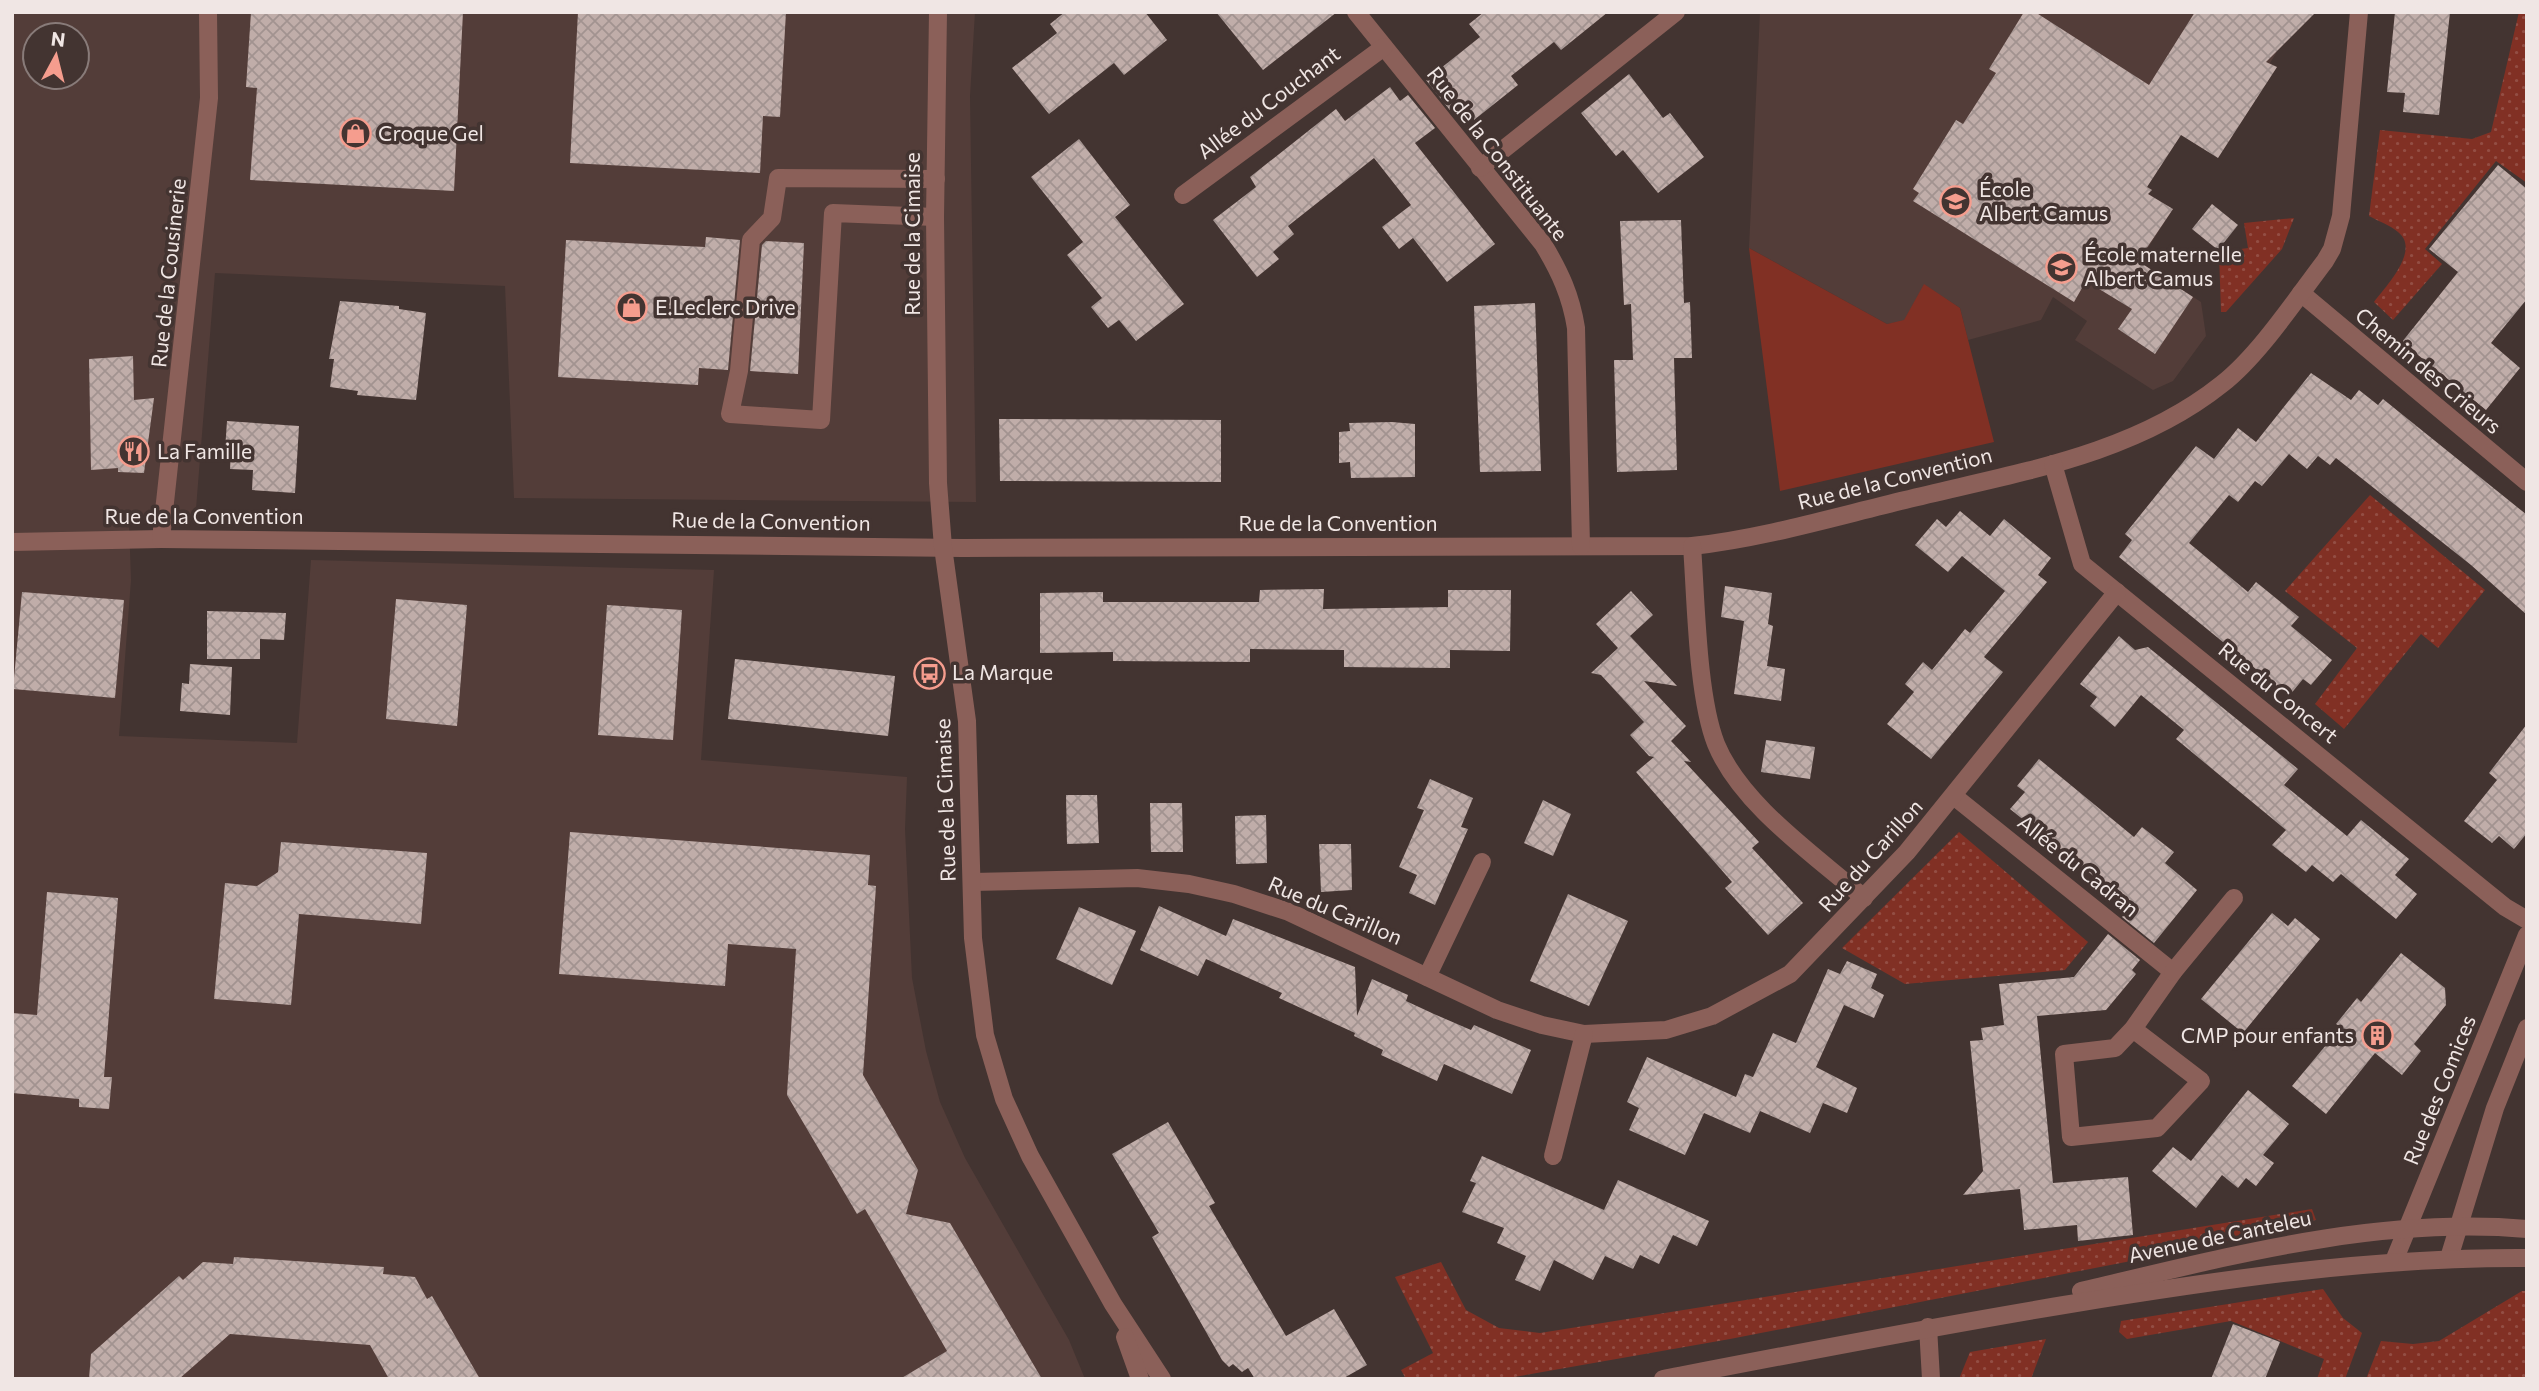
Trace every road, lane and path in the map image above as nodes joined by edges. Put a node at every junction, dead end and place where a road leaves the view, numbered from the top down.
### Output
1 (208, 12) edge
2 (937, 12) edge
3 (1356, 12) edge
4 (1676, 12) edge
5 (2359, 12) edge
6 (1384, 47) junction
7 (1480, 168) junction
8 (936, 179) junction
9 (1183, 195) dead end
10 (935, 217) junction
11 (2301, 293) junction
12 (2053, 464) junction
13 (2527, 482) edge
14 (162, 538) junction
15 (12, 542) edge
16 (1581, 546) junction
17 (1692, 546) junction
18 (943, 547) junction
19 (2117, 592) junction
20 (1955, 797) junction
21 (1482, 862) dead end
22 (972, 882) junction
23 (1864, 898) junction
24 (2234, 898) dead end
25 (2527, 920) edge
26 (2527, 935) edge
27 (2173, 972) junction
28 (1427, 977) junction
29 (2527, 1028) edge
30 (2133, 1029) junction
31 (1584, 1034) junction
32 (1553, 1156) dead end
33 (2458, 1226) junction
34 (2407, 1228) junction
35 (2527, 1229) edge
36 (2449, 1258) junction
37 (2527, 1258) edge
38 (2394, 1261) junction
39 (1113, 1304) junction
40 (1928, 1327) junction
41 (1140, 1379) edge
42 (1162, 1379) edge
43 (1663, 1379) edge
44 (1931, 1379) edge

1 - 14 street, Rue de la Cousinerie
2 - 8 street, Rue de la Cimaise
3 - 6 street, Rue de la Constituante
4 - 7 street
5 - 11 street, Rue de la Convention
6 - 7 street, Rue de la Constituante
6 - 9 street, Allée du Couchant
7 - 16 street, Rue de la Constituante
8 - 10 street, Rue de la Cimaise
8 - 10 street
10 - 18 street, Rue de la Cimaise
11 - 12 street, Rue de la Convention
11 - 13 street, Chemin des Crieurs
12 - 17 street, Rue de la Convention
12 - 19 street, Rue du Concert
14 - 15 street, Rue de la Convention
14 - 18 street, Rue de la Convention
16 - 17 street, Rue de la Convention
16 - 18 street, Rue de la Convention
17 - 23 street
18 - 22 street, Rue de la Cimaise
19 - 20 street, Rue du Carillon
19 - 25 street, Rue du Concert
20 - 23 street, Rue du Carillon
20 - 27 street, Allée du Cadran
21 - 28 street
22 - 28 street, Rue du Carillon
22 - 39 street, Rue de la Cimaise
23 - 31 street, Rue du Carillon
24 - 27 street
26 - 34 street, Rue des Comices
27 - 30 street
28 - 31 street, Rue du Carillon
29 - 33 street
30 - 30 street
31 - 32 street
33 - 34 street, Avenue de Canteleu
33 - 35 street, Avenue de Canteleu
33 - 36 street
34 - 38 street, Rue des Comices
34 - 40 street, Avenue de Canteleu
36 - 37 street, Avenue de Canteleu
36 - 38 street, Avenue de Canteleu
38 - 40 street, Avenue de Canteleu
39 - 41 street, Rue de la Cimaise
39 - 42 street, Rue de la Cimaise
40 - 43 street, Avenue de Canteleu
40 - 44 street

